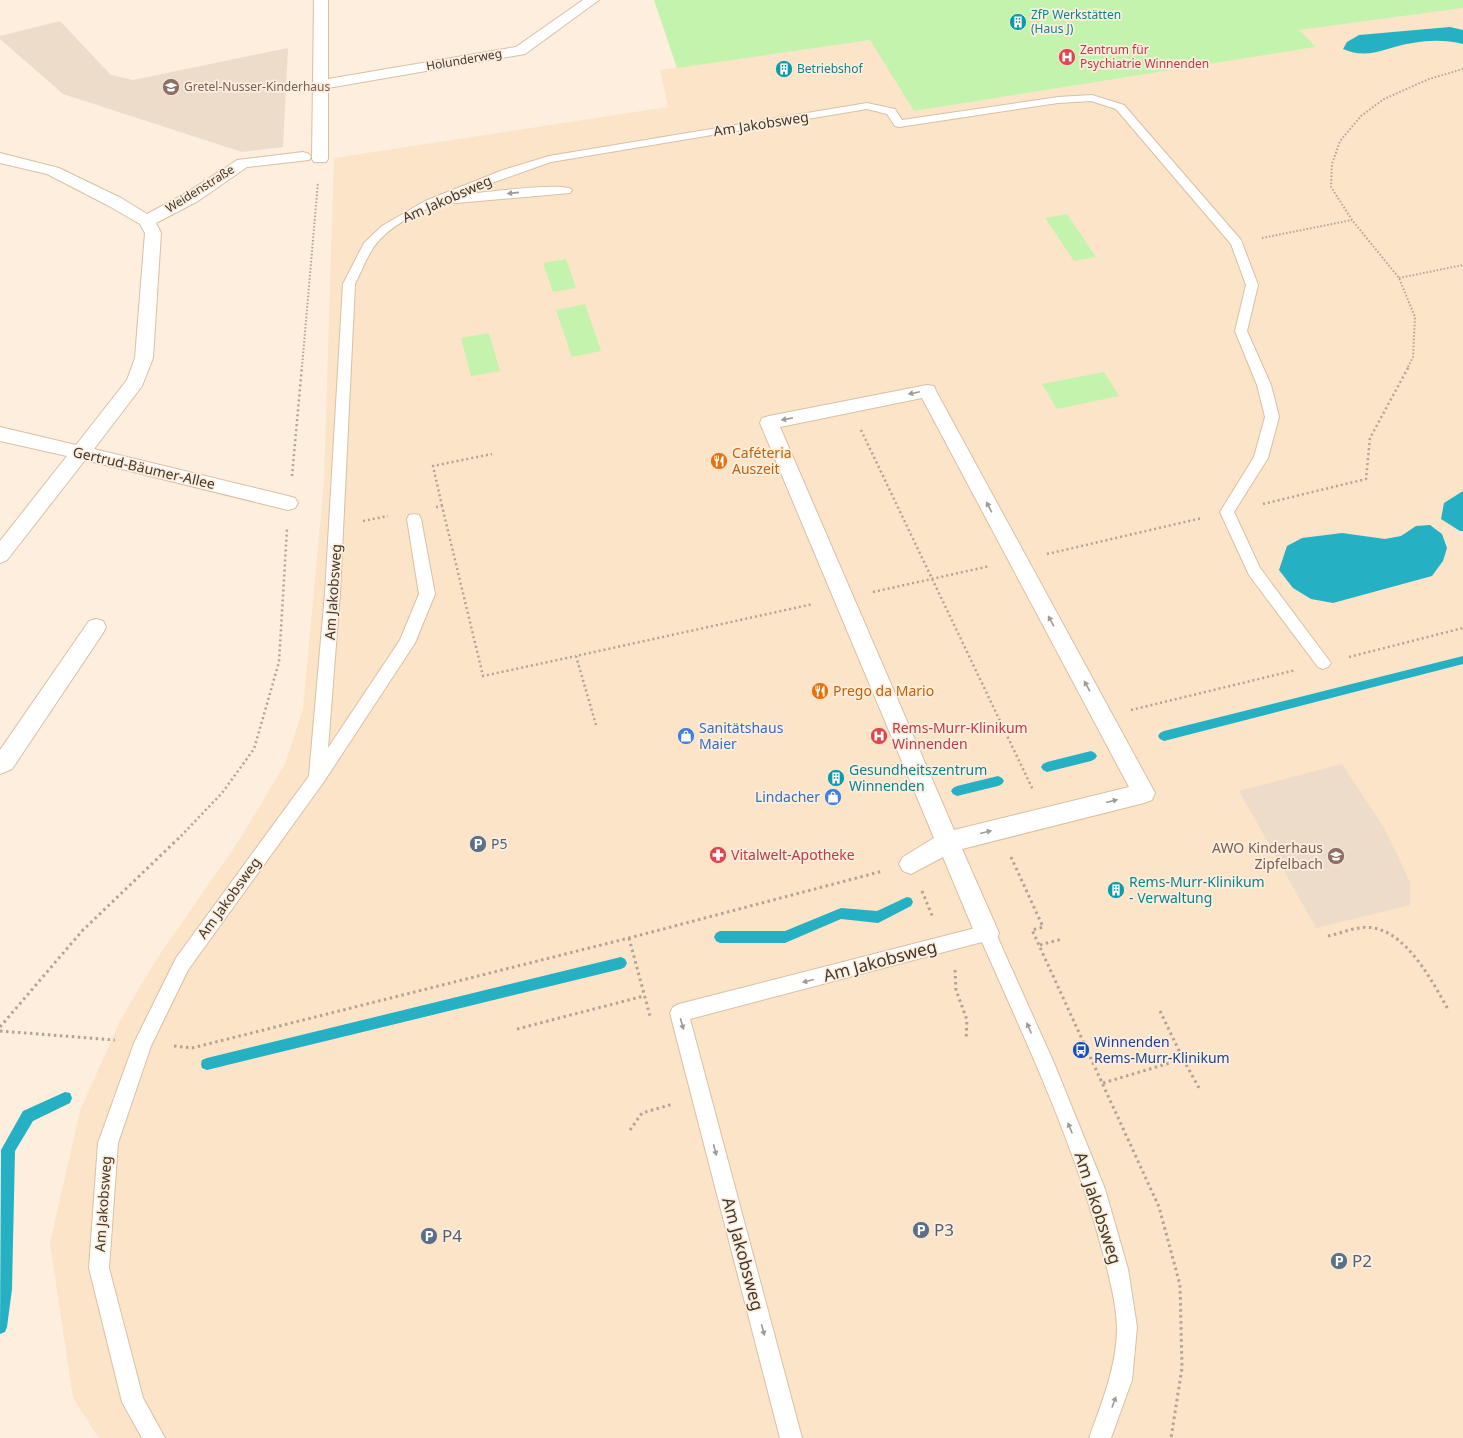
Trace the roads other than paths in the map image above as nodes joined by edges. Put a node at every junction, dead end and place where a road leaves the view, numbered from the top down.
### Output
1 (321, 0) edge
2 (592, 0) edge
3 (320, 85) junction
4 (0, 158) edge
5 (303, 158) dead end
6 (320, 159) road end
7 (516, 169) junction
8 (566, 190) dead end
9 (533, 191) junction
10 (437, 201) junction
11 (147, 221) junction
12 (0, 434) edge
13 (79, 452) junction
14 (288, 503) road end
15 (414, 519) dead end
16 (0, 555) edge
17 (96, 626) dead end
18 (1323, 663) road end
19 (0, 764) edge
20 (317, 778) junction
21 (948, 842) junction
22 (911, 864) road end
23 (987, 933) junction
24 (154, 1438) edge
25 (791, 1438) edge
26 (1100, 1438) edge

1 - 3 street
2 - 3 street, Holunderweg
3 - 6 street
4 - 11 street
5 - 11 street, Weidenstraße
7 - 9 lane
7 - 10 lane, Am Jakobsweg
7 - 18 lane, Am Jakobsweg
8 - 9 lane
9 -> 10 lane
10 - 20 lane, Am Jakobsweg
11 - 13 street
12 - 13 street, Gertrud-Bäumer-Allee
13 - 14 street, Gertrud-Bäumer-Allee
13 - 16 street
15 - 20 lane
17 - 19 street
20 - 24 lane, Am Jakobsweg
21 -> 21 street
21 - 22 street
21 - 23 street
23 -> 25 lane, Am Jakobsweg
26 -> 23 lane, Am Jakobsweg

